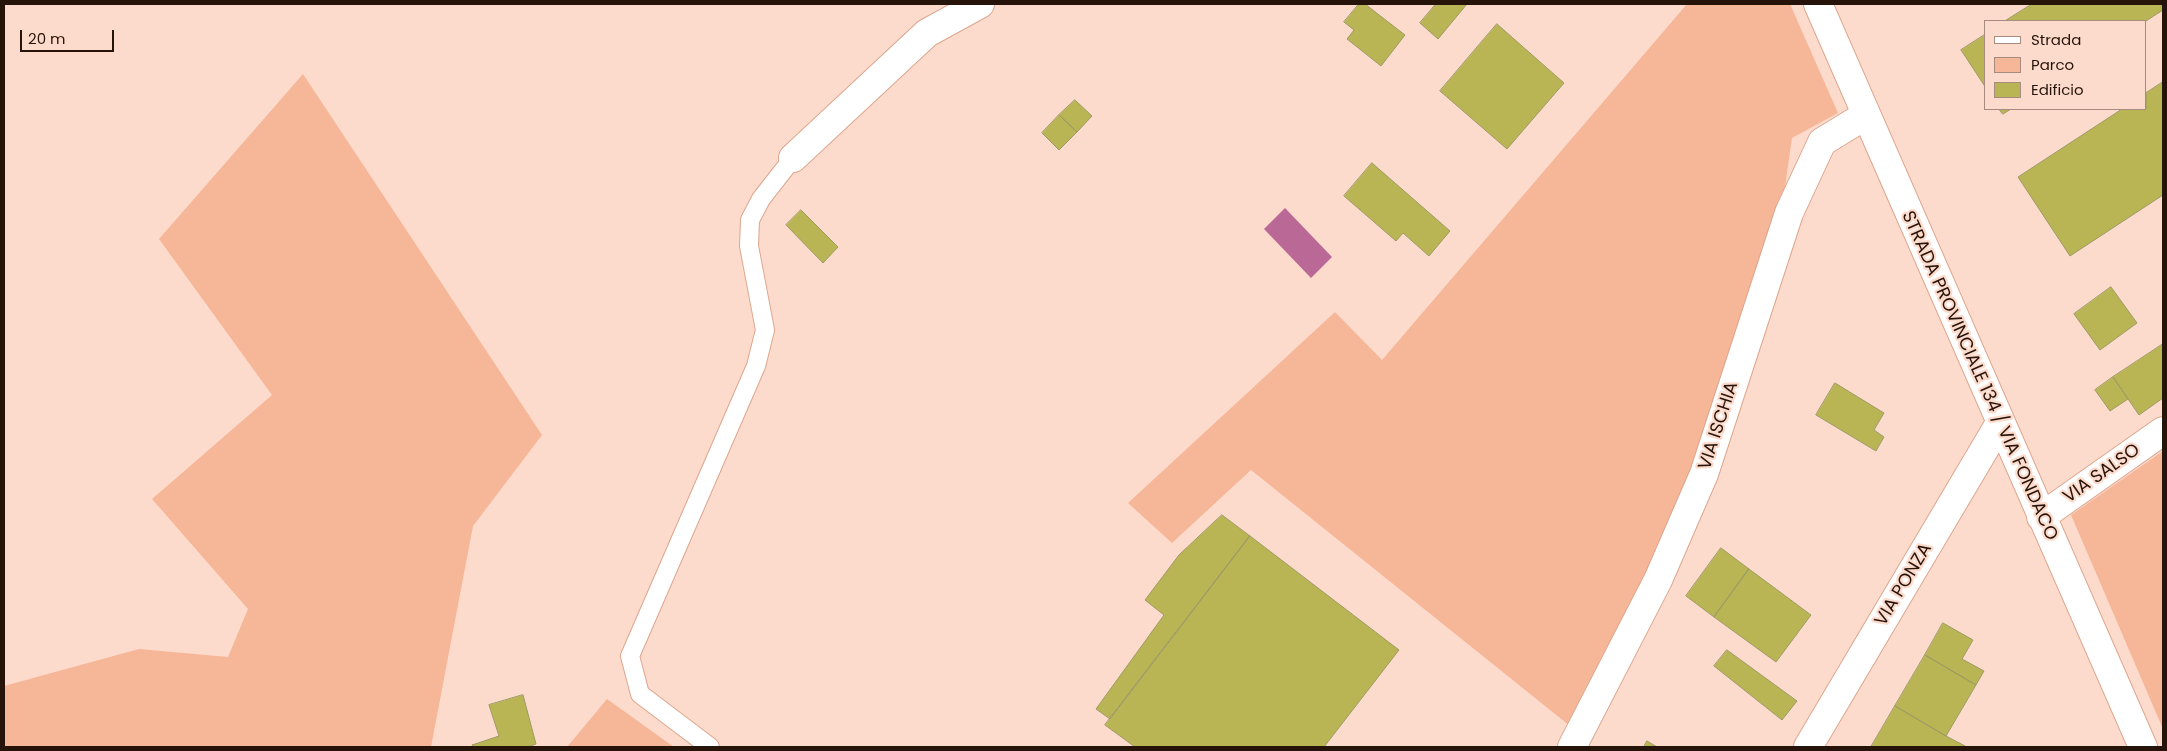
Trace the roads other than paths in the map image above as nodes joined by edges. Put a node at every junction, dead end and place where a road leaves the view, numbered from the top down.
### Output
1 (980, 4) edge
2 (1818, 4) edge
3 (1866, 115) junction
4 (793, 158) joint
5 (2000, 423) junction
6 (2163, 432) edge
7 (2041, 517) junction
8 (710, 747) edge
9 (1572, 747) edge
10 (1808, 747) edge
11 (2143, 747) edge

1 - 4 street
2 - 3 street, STRADA PROVINCIALE 134 / VIA FONDACO
3 - 5 street, STRADA PROVINCIALE 134 / VIA FONDACO
3 - 9 street, VIA ISCHIA
4 - 8 lane
5 - 7 street, STRADA PROVINCIALE 134 / VIA FONDACO
5 - 10 street, VIA PONZA
6 - 7 street, VIA SALSO
7 - 11 street, STRADA PROVINCIALE 134 / VIA FONDACO

